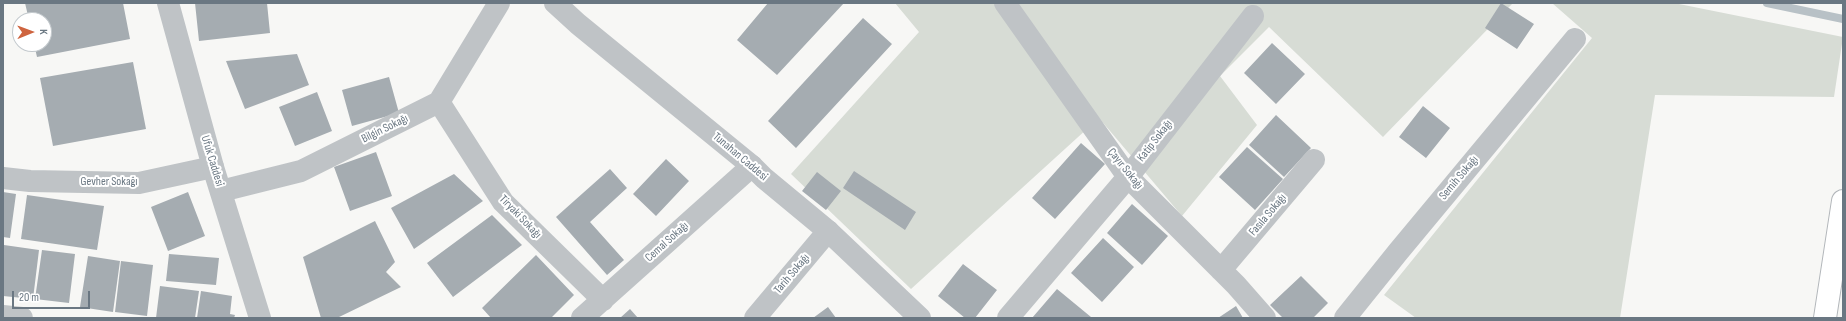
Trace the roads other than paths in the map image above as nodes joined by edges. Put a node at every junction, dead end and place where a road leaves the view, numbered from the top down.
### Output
1 (168, 3) edge
2 (499, 3) edge
3 (555, 3) edge
4 (1004, 3) edge
5 (1253, 16) dead end
6 (1575, 39) dead end
7 (439, 102) junction
8 (1314, 160) dead end
9 (752, 166) junction
10 (213, 167) junction
11 (1128, 177) junction
12 (3, 178) edge
13 (221, 191) junction
14 (1843, 201) edge
15 (828, 231) junction
16 (1221, 270) junction
17 (603, 300) junction
18 (3, 316) edge
19 (22, 318) edge
20 (260, 318) edge
21 (582, 318) edge
22 (755, 318) edge
23 (920, 318) edge
24 (1008, 318) edge
25 (1265, 318) edge
26 (1345, 318) edge
27 (1825, 318) edge

1 - 10 street, Ufuk Caddesi
2 - 7 street
3 - 9 street, Tunahan Caddesi
4 - 11 street, Çayır Sokağı
5 - 11 street, Katip Sokağı
6 - 26 street, Semih Sokağı
7 - 13 street, Bilgin Sokağı
7 - 17 street, Tiryaki Sokağı
8 - 16 street, Fasıla Sokağı
9 - 15 street, Tunahan Caddesi
9 - 17 street, Cemal Sokağı
10 - 12 street, Gevher Sokağı
10 - 13 street, Ufuk Caddesi
11 - 16 street, Çayır Sokağı
11 - 24 street, Katip Sokağı
13 - 20 street, Ufuk Caddesi
14 - 27 main road
15 - 22 street, Tarih Sokağı
15 - 23 street, Tunahan Caddesi
16 - 25 street, Çayır Sokağı
17 - 21 street, Cemal Sokağı
18 - 19 street

